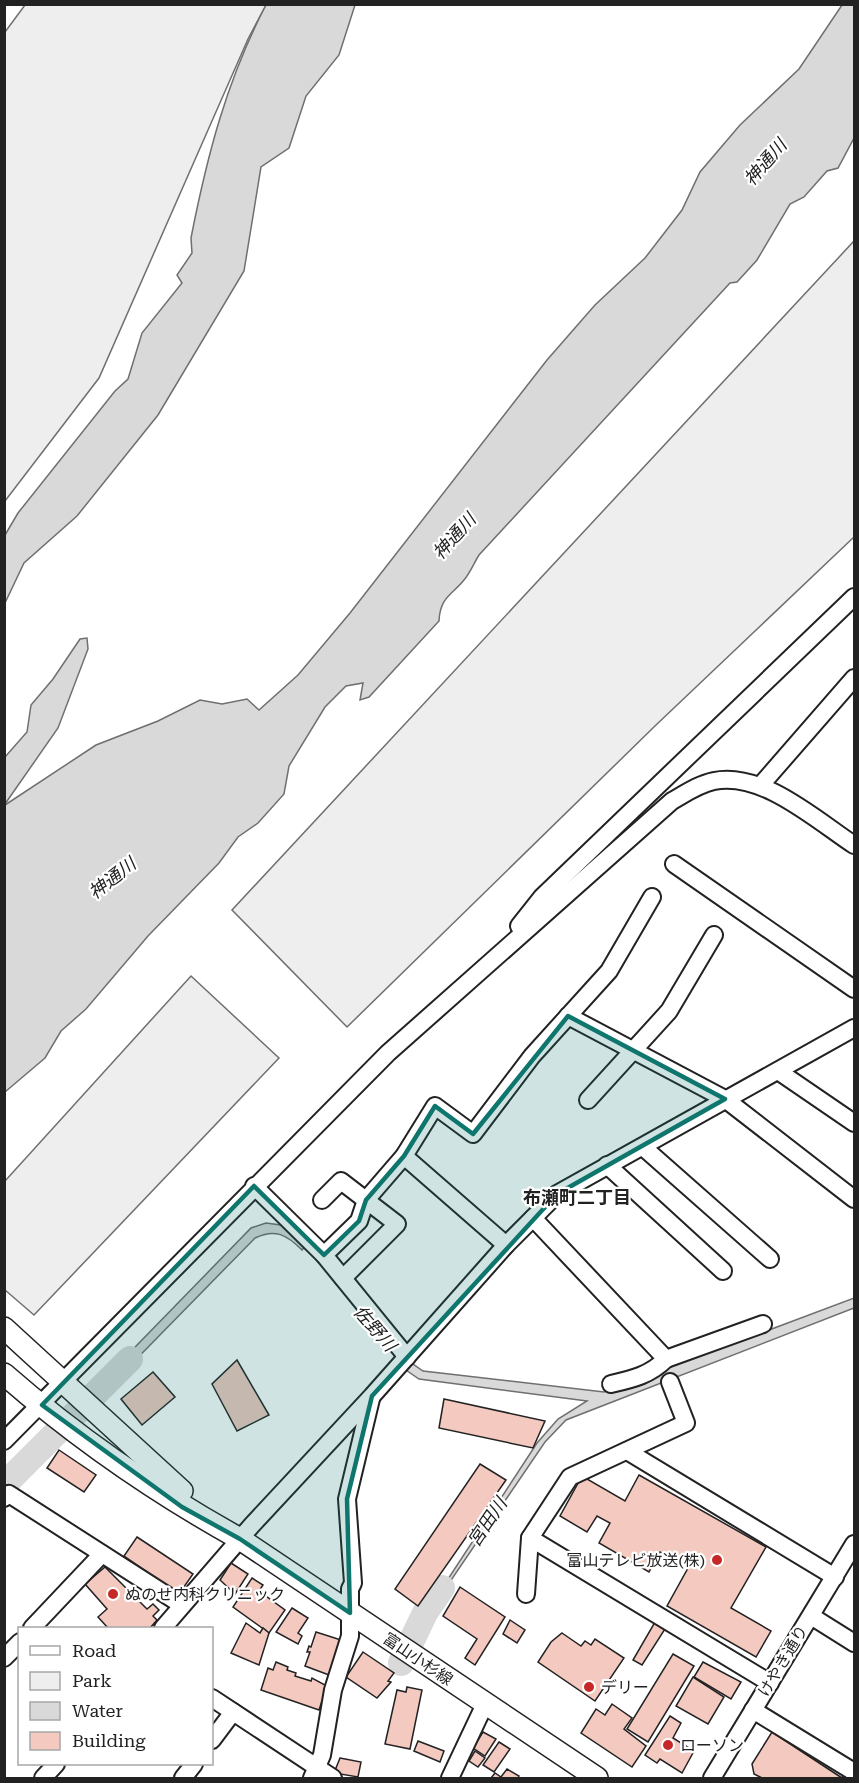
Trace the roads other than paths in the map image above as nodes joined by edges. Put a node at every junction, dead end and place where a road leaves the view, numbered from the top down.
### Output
1 (855, 597) edge
2 (855, 678) edge
3 (760, 786) junction
4 (855, 845) edge
5 (674, 864) dead end
6 (652, 897) dead end
7 (714, 935) dead end
8 (484, 967) junction
9 (855, 989) edge
10 (568, 1016) junction
11 (855, 1028) edge
12 (633, 1051) junction
13 (778, 1071) junction
14 (725, 1099) junction
15 (588, 1100) dead end
16 (855, 1123) edge
17 (643, 1147) junction
18 (404, 1156) junction
19 (607, 1165) junction
20 (254, 1186) junction
21 (855, 1198) edge
22 (322, 1200) dead end
23 (366, 1200) junction
24 (532, 1218) junction
25 (506, 1245) junction
26 (324, 1255) junction
27 (770, 1259) dead end
28 (723, 1271) dead end
29 (343, 1278) junction
30 (763, 1324) dead end
31 (4, 1328) edge
32 (407, 1357) junction
33 (666, 1359) junction
34 (4, 1374) edge
35 (59, 1376) junction
36 (670, 1382) dead end
37 (611, 1384) dead end
38 (372, 1396) junction
39 (36, 1401) junction
40 (4, 1441) edge
41 (627, 1451) junction
42 (4, 1498) edge
43 (530, 1538) junction
44 (240, 1539) junction
45 (854, 1547) edge
46 (102, 1554) junction
47 (835, 1576) junction
48 (526, 1594) dead end
49 (182, 1605) junction
50 (350, 1613) junction
51 (811, 1616) junction
52 (34, 1627) edge
53 (165, 1627) edge
54 (855, 1643) edge
55 (18, 1644) edge
56 (4, 1658) edge
57 (770, 1683) junction
58 (213, 1699) edge
59 (485, 1704) junction
60 (753, 1710) junction
61 (232, 1712) junction
62 (213, 1739) edge
63 (55, 1765) edge
64 (193, 1765) edge
65 (855, 1772) edge
66 (315, 1773) edge
67 (43, 1779) edge
68 (183, 1779) edge
69 (333, 1779) edge
70 (450, 1779) edge
71 (597, 1779) edge
72 (712, 1779) edge

1 - 8 street
2 - 3 street
3 - 4 street
3 - 8 street
5 - 9 street
6 - 10 street
7 - 12 street
8 - 20 street
10 - 12 street
10 - 18 street
11 - 13 street
12 - 14 street
12 - 15 street
13 - 14 street
13 - 16 street
14 - 17 street
14 - 21 street
17 - 19 street
17 - 27 street
18 - 23 street
18 - 25 street
19 - 24 street
19 - 28 street
20 - 26 street
20 - 35 street
22 - 23 street
23 - 26 street
23 - 29 street
24 - 25 street
24 - 33 street
25 - 32 street
26 - 29 street
29 - 32 street
30 - 33 street
31 - 35 main road, 富山小杉線
32 - 38 street
33 - 37 street
34 - 39 main road, 富山小杉線
35 - 39 street
35 - 44 main road, 富山小杉線
36 - 41 street
38 - 44 street
38 - 50 street
39 - 40 street
39 - 44 main road, 富山小杉線
41 - 43 street
41 - 47 street
42 - 46 street
43 - 48 street
43 - 57 street
44 - 49 street
44 - 50 main road, 富山小杉線
45 - 47 street, けやき通り
46 - 49 street
46 - 52 street
47 - 51 street, けやき通り
49 - 53 street
50 - 59 main road, 富山小杉線
50 - 66 street
51 - 54 street
51 - 57 street, けやき通り
55 - 56 street
57 - 60 street, けやき通り
58 - 61 street
59 - 70 street
59 - 71 main road, 富山小杉線
60 - 65 street
60 - 72 street, けやき通り
61 - 62 street
61 - 66 street
63 - 67 street
64 - 68 street
66 - 69 street

